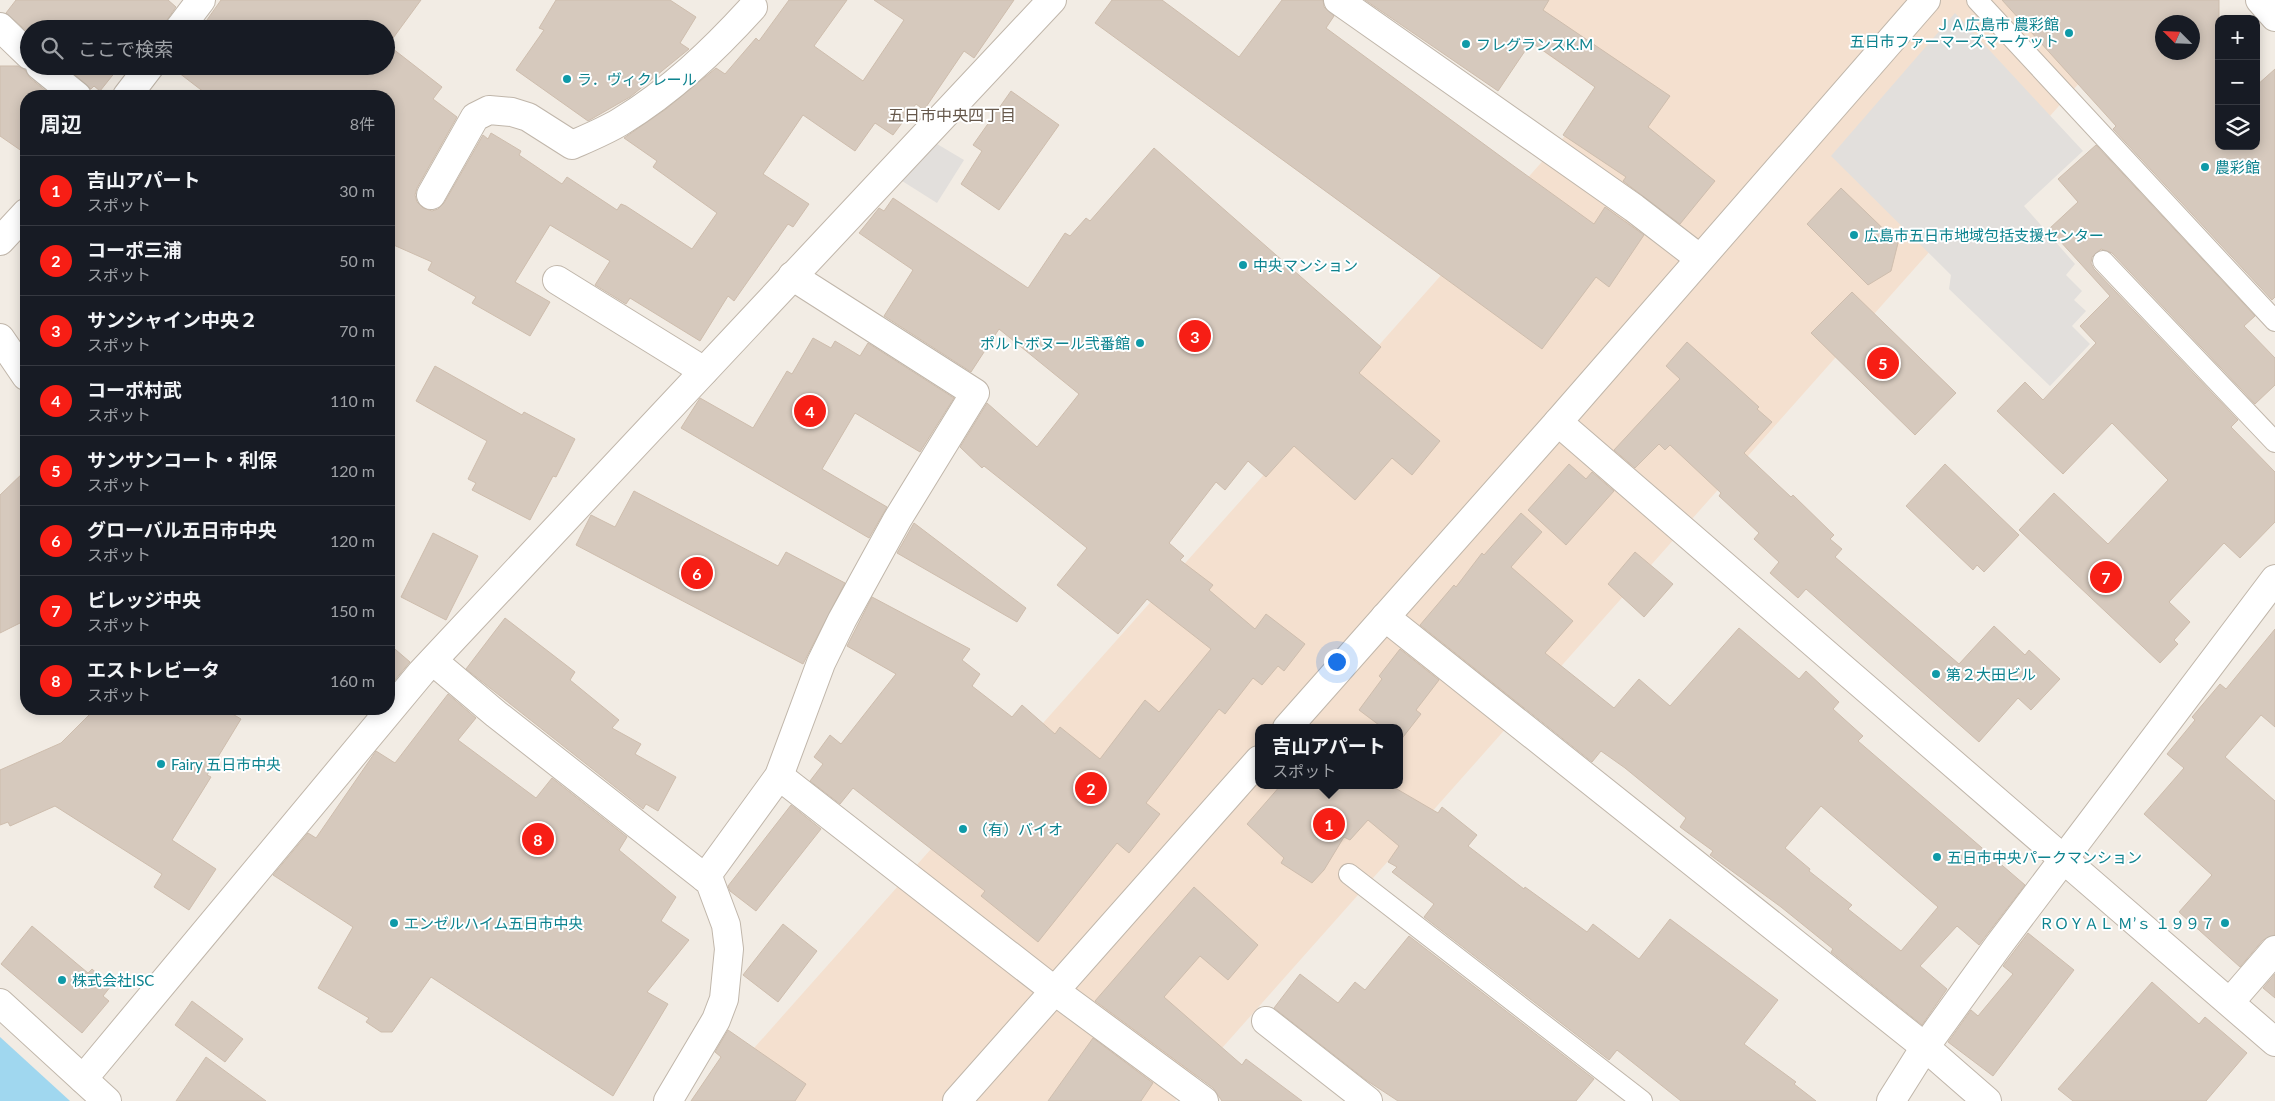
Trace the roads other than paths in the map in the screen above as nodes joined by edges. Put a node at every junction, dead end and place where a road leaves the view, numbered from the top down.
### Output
1 (201, 0) edge
2 (1052, 0) edge
3 (1338, 0) edge
4 (1926, 0) edge
5 (1977, 0) edge
6 (2260, 0) edge
7 (752, 2) edge
8 (2275, 17) edge
9 (186, 20) edge
10 (0, 27) edge
11 (20, 46) edge
12 (51, 75) edge
13 (143, 75) edge
14 (70, 90) edge
15 (132, 90) edge
16 (431, 195) dead end
17 (20, 219) edge
18 (0, 241) edge
19 (1699, 258) junction
20 (2103, 261) dead end
21 (792, 276) junction
22 (557, 280) dead end
23 (2275, 321) edge
24 (0, 338) edge
25 (20, 367) edge
26 (704, 371) junction
27 (1558, 422) junction
28 (2275, 442) edge
29 (2275, 579) edge
30 (1385, 617) junction
31 (433, 661) junction
32 (395, 705) edge
33 (387, 715) edge
34 (1291, 724) edge
35 (1255, 765) edge
36 (779, 776) junction
37 (2063, 860) junction
38 (1349, 874) dead end
39 (706, 878) junction
40 (2275, 950) edge
41 (1054, 991) junction
42 (2230, 1002) junction
43 (0, 1003) edge
44 (1266, 1021) dead end
45 (2275, 1042) edge
46 (1925, 1048) junction
47 (83, 1078) junction
48 (107, 1101) edge
49 (668, 1101) edge
50 (957, 1101) edge
51 (1204, 1101) edge
52 (1368, 1101) edge
53 (1642, 1101) edge
54 (1890, 1101) edge
55 (1987, 1101) edge

1 - 9 street
2 - 21 street
3 - 19 street
4 - 19 street
5 - 23 lane
6 - 8 street
7 - 16 street
10 - 11 street
12 - 14 street
13 - 15 street
17 - 18 street
19 - 27 street
20 - 28 lane
21 - 26 street
21 - 36 street
22 - 26 street
24 - 25 street
26 - 31 street
27 - 30 street
27 - 37 street
29 - 37 street
30 - 34 street
30 - 46 street
31 - 32 street
31 - 39 street
33 - 47 street
35 - 41 street
36 - 39 street
36 - 41 street
37 - 42 street
37 - 46 street
38 - 53 lane
39 - 49 street
40 - 42 street
41 - 50 street
41 - 51 street
42 - 45 street
43 - 47 street
44 - 52 street
46 - 54 street
46 - 55 street
47 - 48 street

